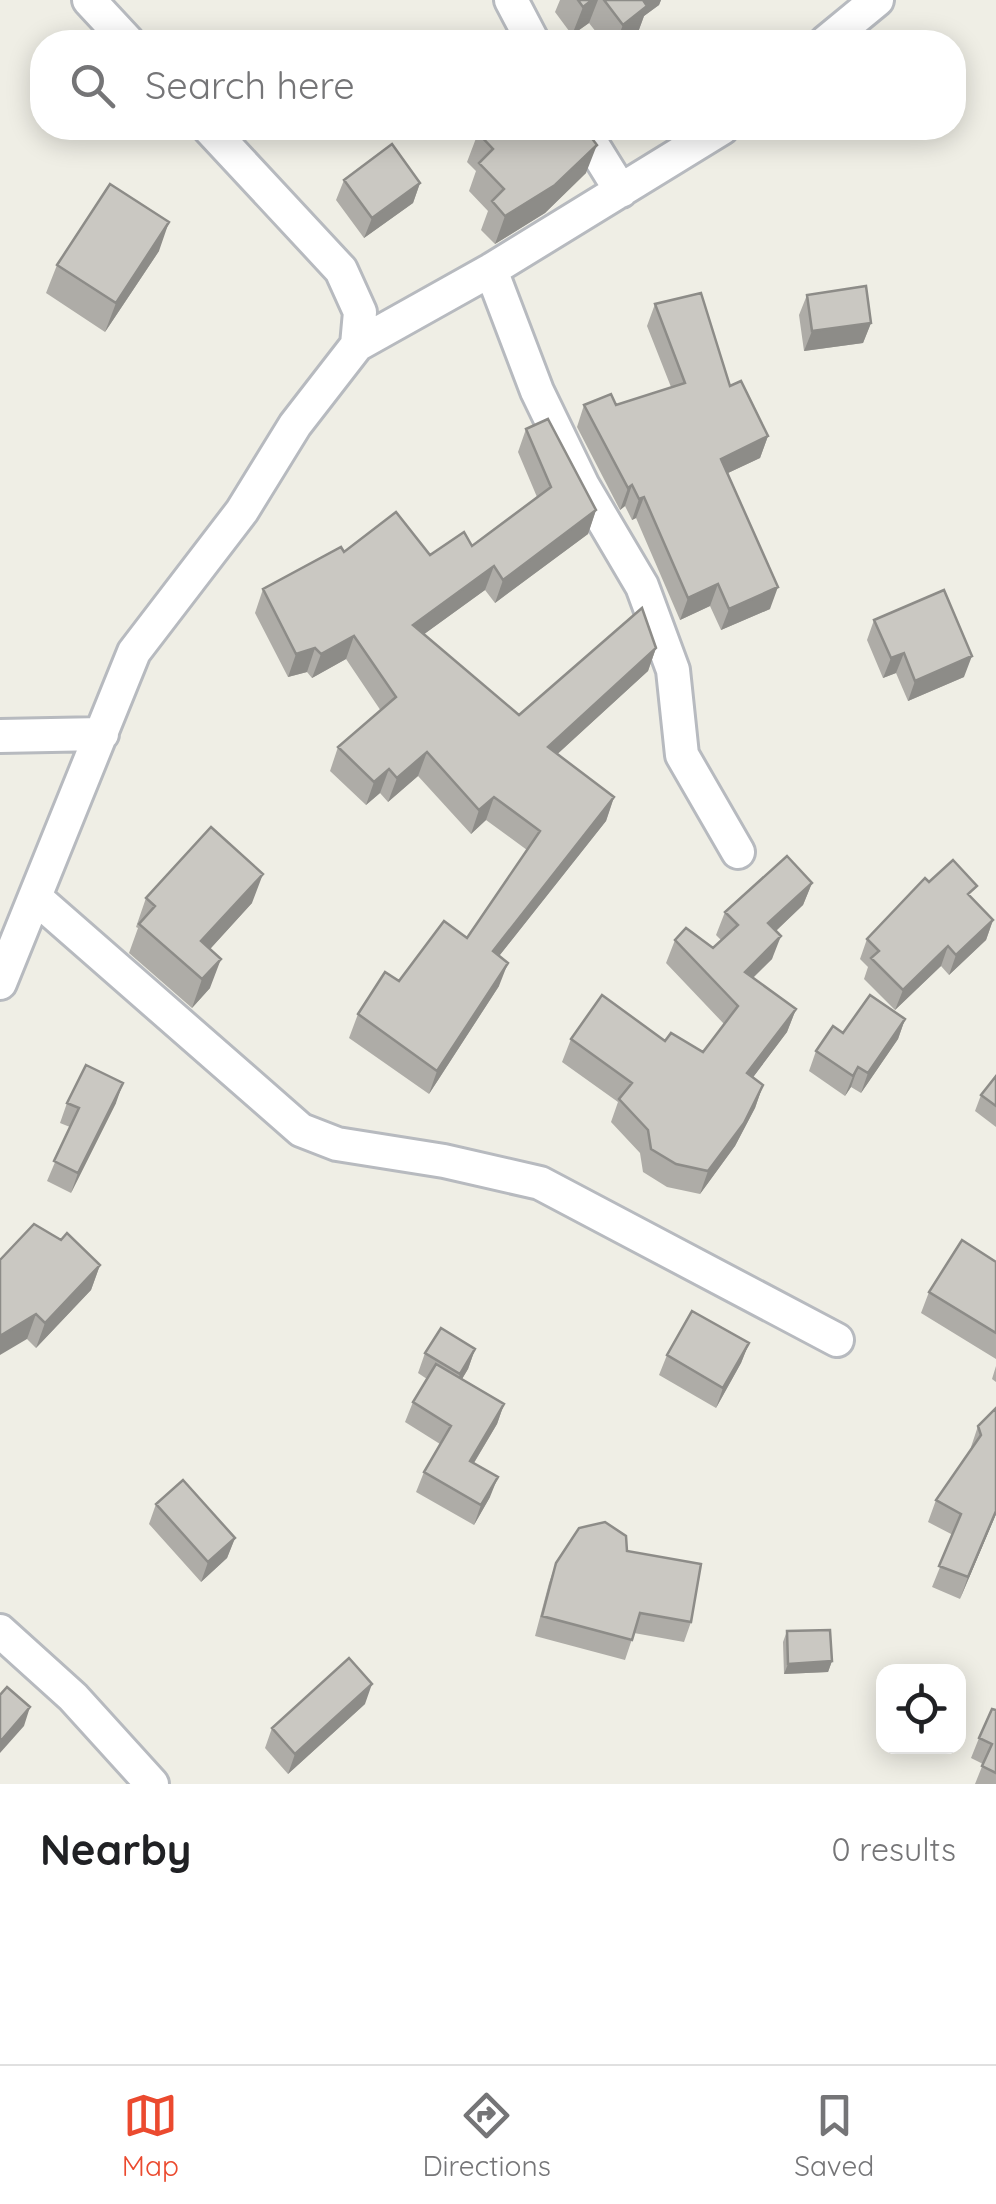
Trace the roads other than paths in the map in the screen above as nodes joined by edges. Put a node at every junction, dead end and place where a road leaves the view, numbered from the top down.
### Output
1 (88, 0) edge
2 (511, 0) edge
3 (877, 0) edge
4 (117, 30) edge
5 (527, 30) edge
6 (841, 30) edge
7 (220, 140) edge
8 (589, 140) edge
9 (703, 140) edge
10 (621, 191) junction
11 (491, 270) junction
12 (357, 345) junction
13 (102, 734) junction
14 (0, 736) edge
15 (738, 852) dead end
16 (36, 898) junction
17 (0, 983) edge
18 (837, 1340) dead end
19 (0, 1631) edge
20 (152, 1784) edge

1 - 4 street
2 - 5 street
3 - 6 street
7 - 12 street
8 - 10 street
9 - 10 street
10 - 11 street
11 - 12 street
11 - 15 street
12 - 13 street
13 - 14 street
13 - 16 street
16 - 17 street
16 - 18 street
19 - 20 street

